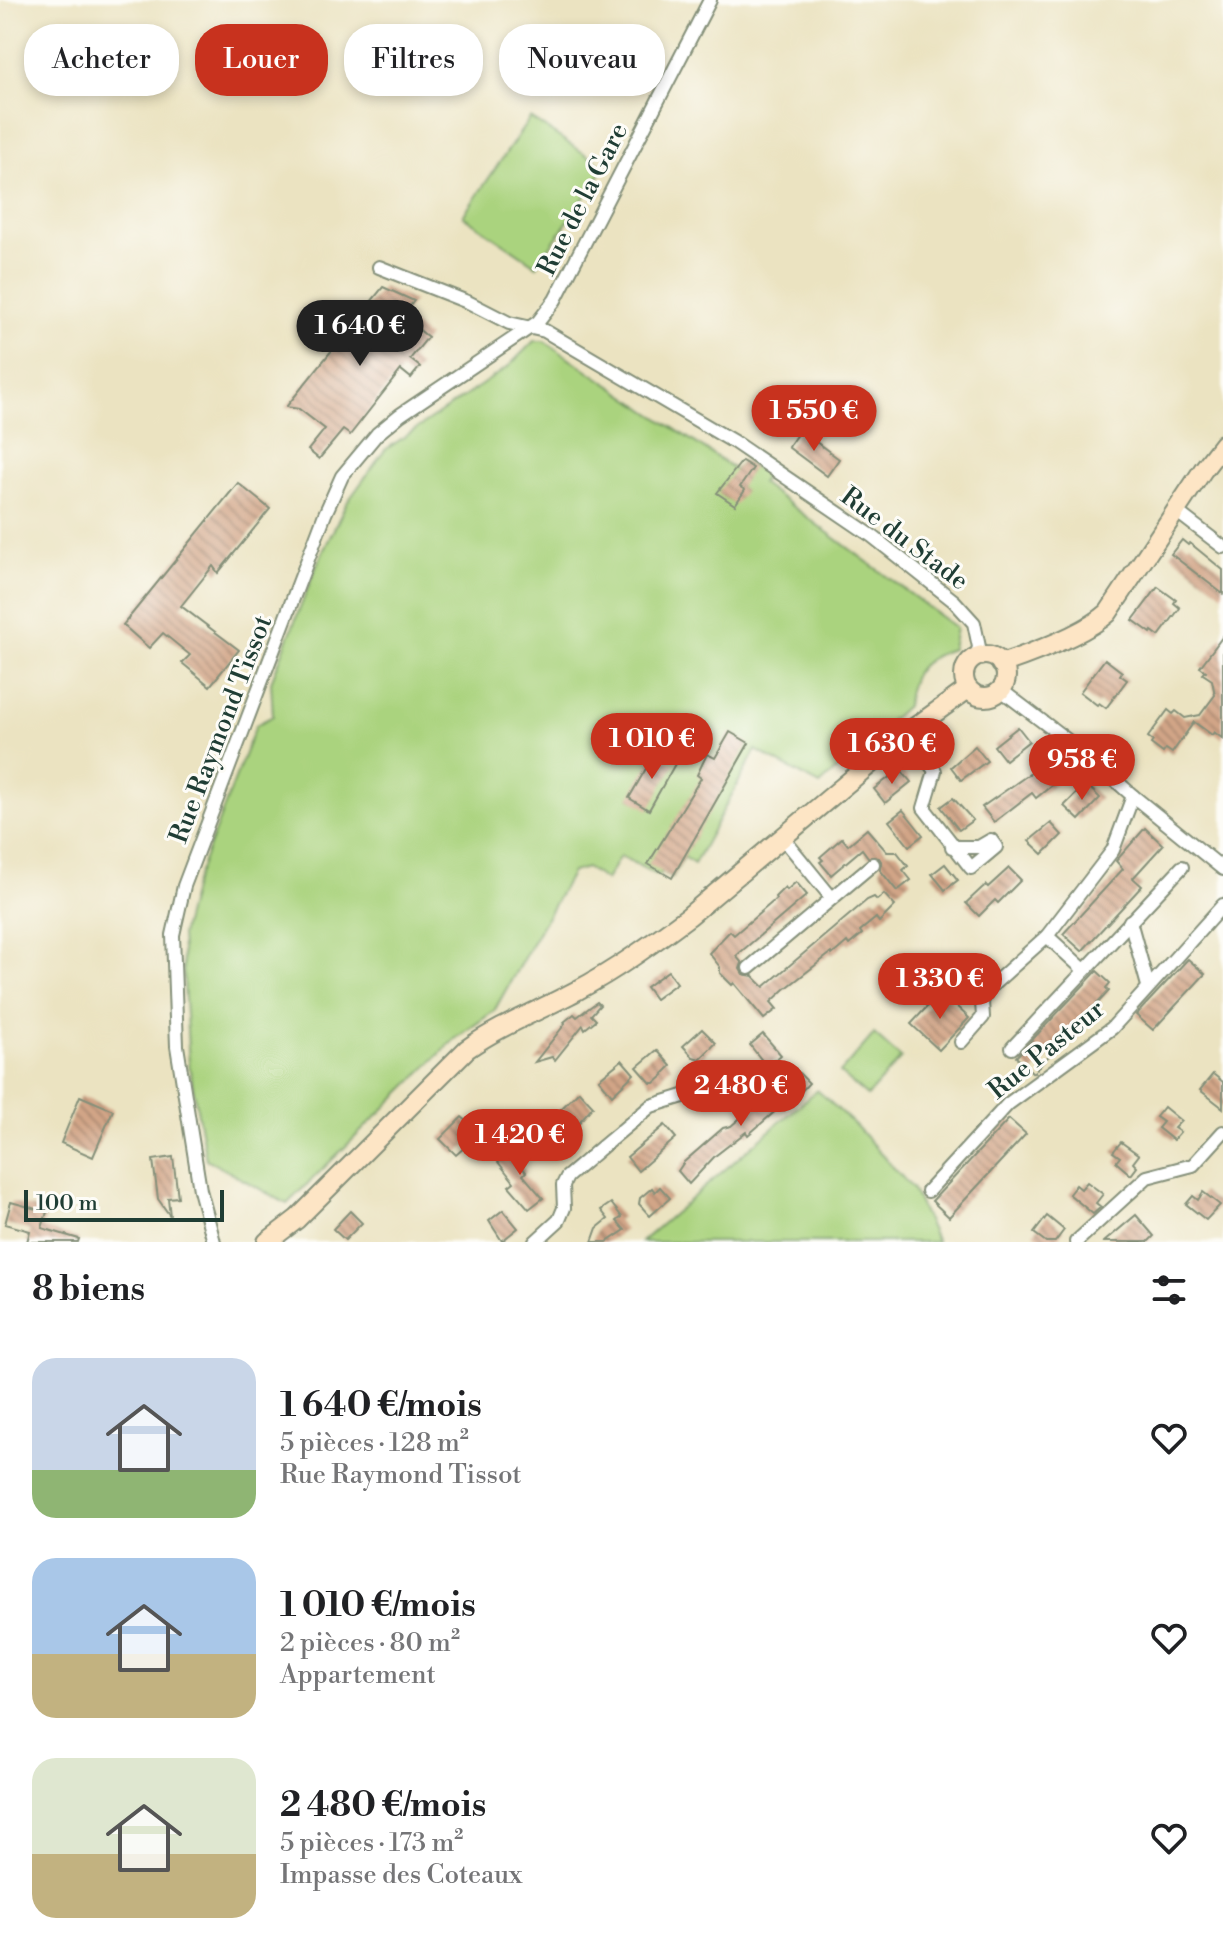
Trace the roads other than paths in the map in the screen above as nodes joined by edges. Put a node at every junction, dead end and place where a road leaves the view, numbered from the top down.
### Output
1 (710, 0) edge
2 (379, 267) dead end
3 (529, 327) junction
4 (1223, 444) edge
5 (1176, 511) junction
6 (1223, 547) edge
7 (976, 657) junction
8 (1001, 664) junction
9 (968, 689) junction
10 (1001, 690) junction
11 (907, 733) junction
12 (1133, 796) junction
13 (783, 838) junction
14 (952, 847) dead end
15 (873, 864) dead end
16 (1182, 867) dead end
17 (1223, 869) edge
18 (831, 897) junction
19 (1223, 905) edge
20 (1130, 921) junction
21 (1047, 936) junction
22 (749, 968) dead end
23 (1083, 969) junction
24 (1148, 986) junction
25 (961, 1042) dead end
26 (1012, 1048) dead end
27 (722, 1084) dead end
28 (1223, 1132) edge
29 (928, 1191) dead end
30 (270, 1241) edge
31 (214, 1242) edge
32 (535, 1242) edge
33 (1076, 1242) edge

1 - 3 street, Rue de la Gare
2 - 3 street, Rue du Stade
3 - 7 street, Rue du Stade
3 - 31 street, Rue Raymond Tissot
4 - 5 street
5 - 6 street
5 - 8 street
7 - 8 street
7 - 9 street
8 - 10 street
9 - 10 street
9 - 11 street
10 - 12 street
11 - 13 street
11 - 14 street
12 - 17 street
12 - 21 street
13 - 18 street
13 - 30 street
15 - 18 street
16 - 20 street
18 - 22 street
19 - 24 street, Rue Pasteur
20 - 23 street
20 - 24 street
21 - 23 street
21 - 25 street
23 - 26 street
24 - 29 street, Rue Pasteur
27 - 32 street
28 - 33 street

